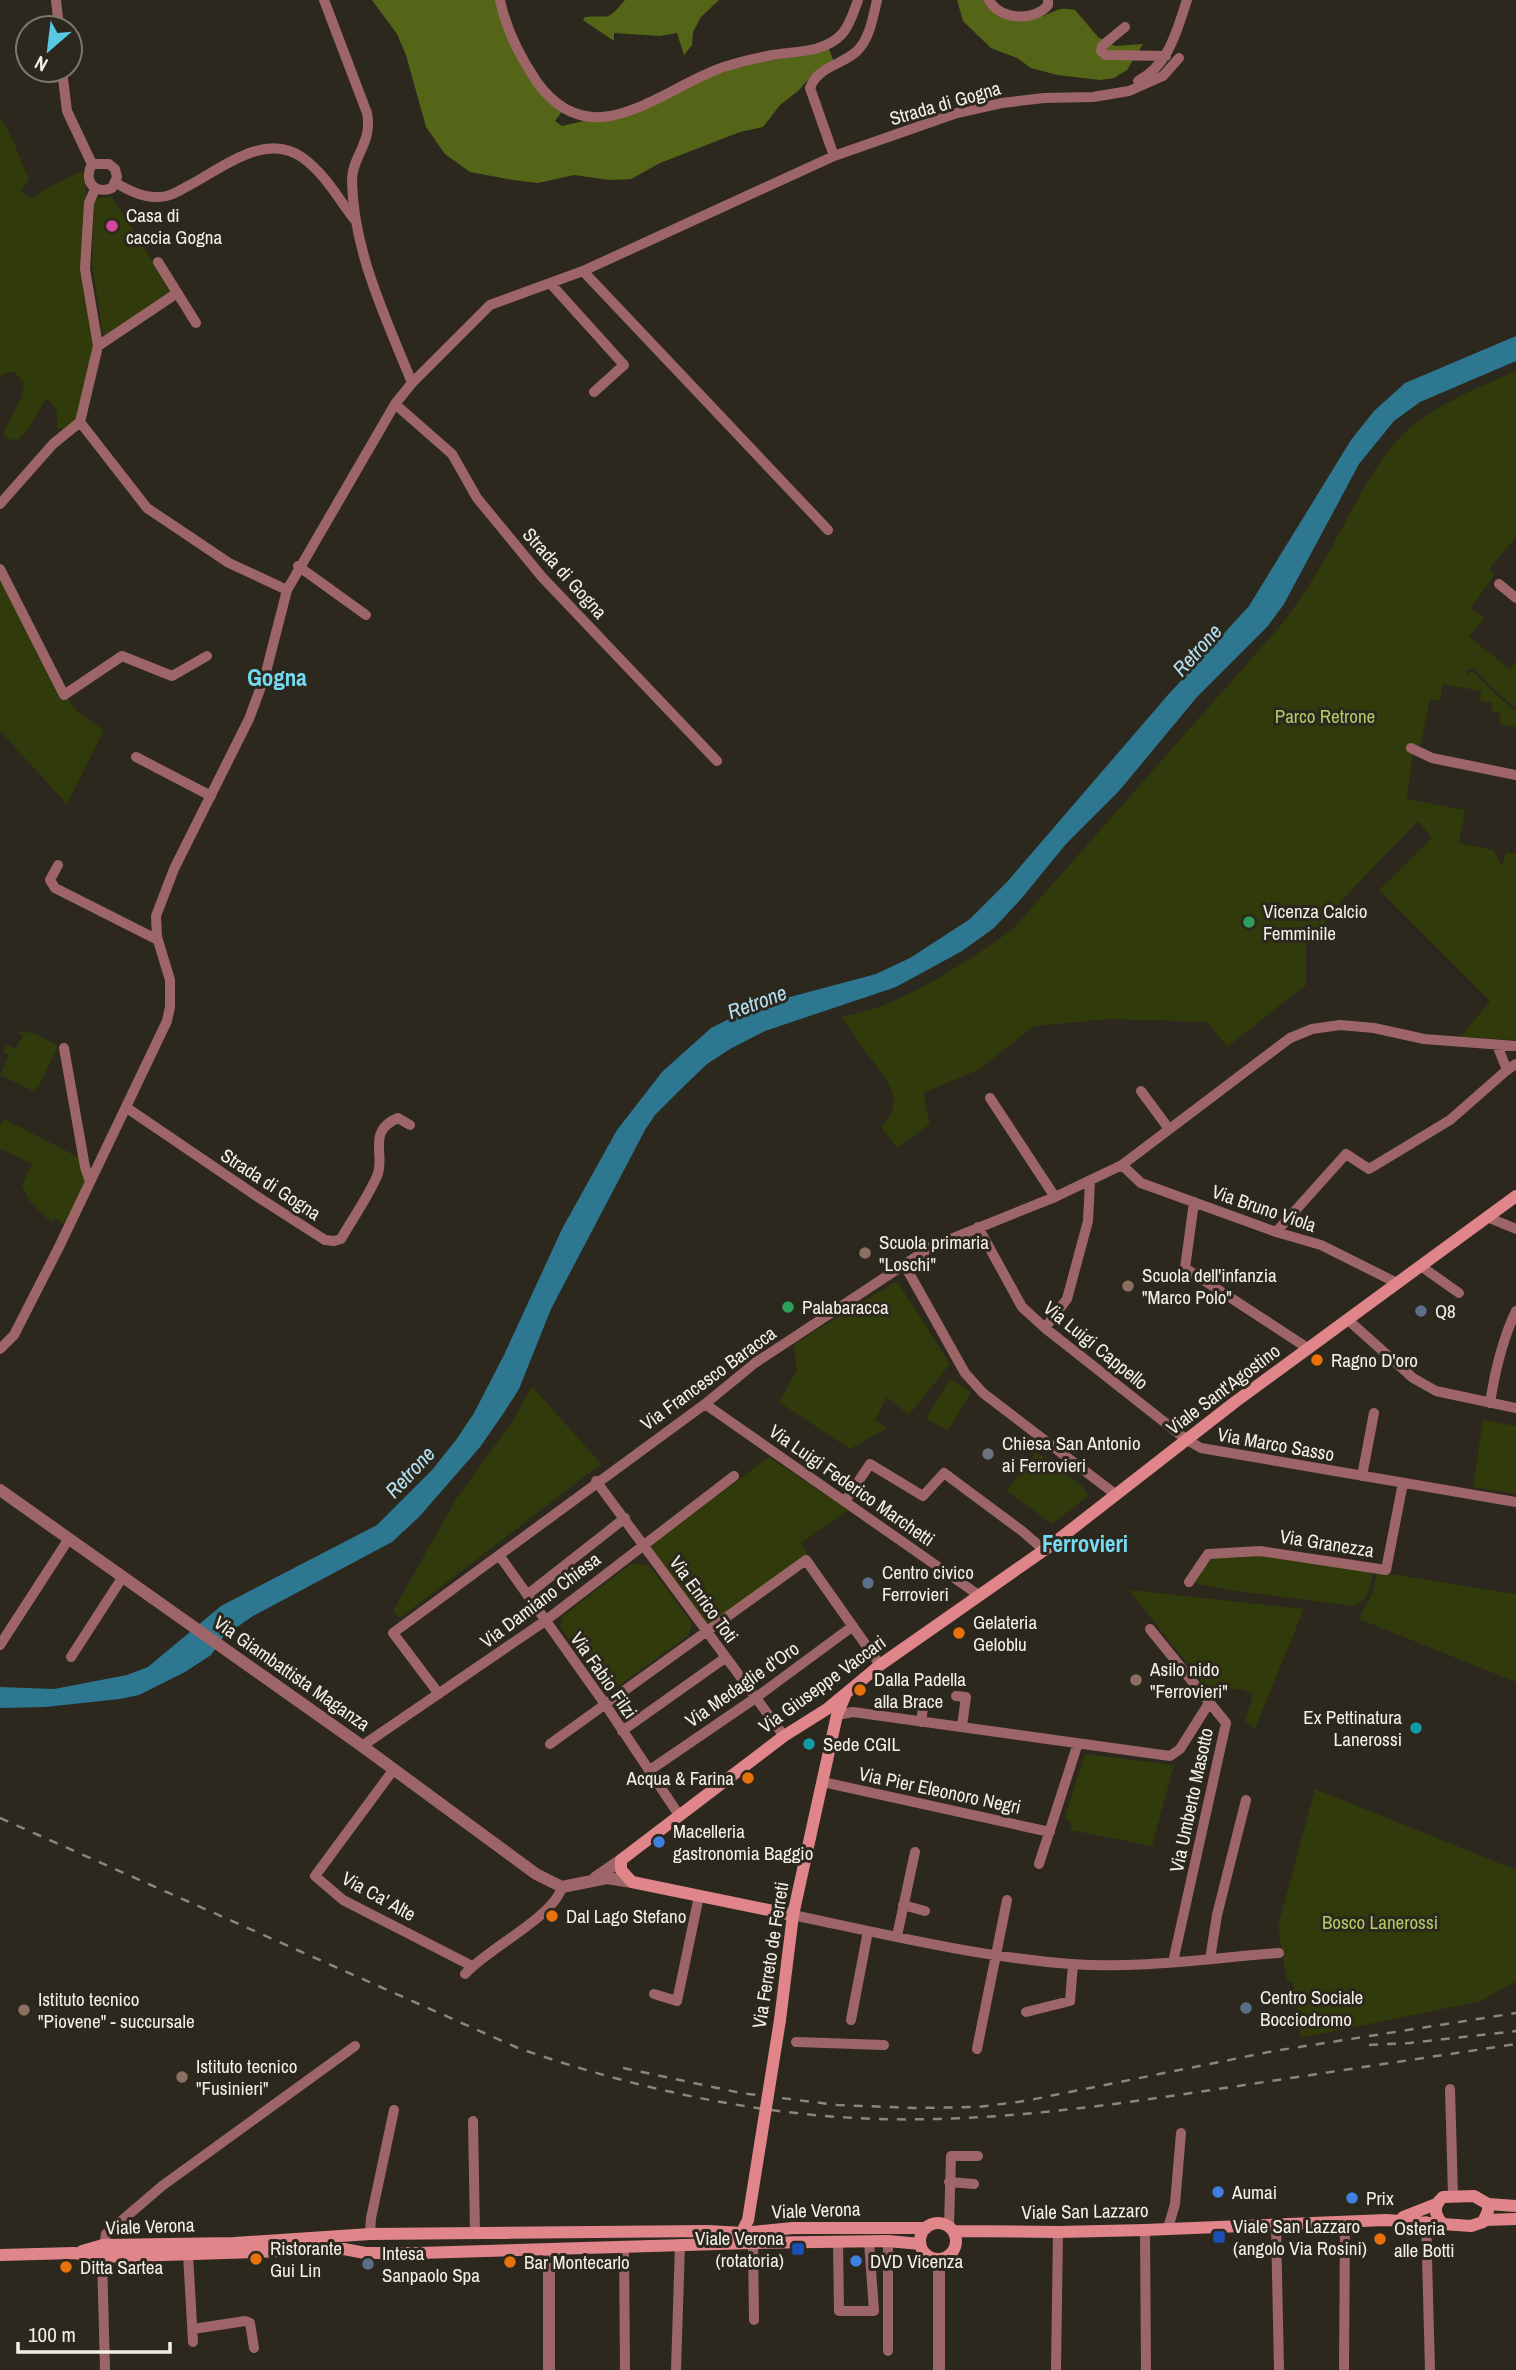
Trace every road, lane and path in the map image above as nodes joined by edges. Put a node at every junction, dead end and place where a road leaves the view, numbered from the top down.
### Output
1 (324, 0) edge
2 (500, 0) edge
3 (858, 0) edge
4 (877, 0) edge
5 (989, 0) edge
6 (1048, 0) edge
7 (1188, 0) edge
8 (1125, 27) dead end
9 (1166, 55) junction
10 (1179, 58) dead end
11 (725, 61) dead end
12 (715, 70) junction
13 (63, 84) edge
14 (1110, 93) junction
15 (834, 156) junction
16 (92, 164) junction
17 (116, 183) junction
18 (94, 189) junction
19 (355, 220) junction
20 (158, 262) dead end
21 (583, 271) junction
22 (550, 283) junction
23 (177, 293) junction
24 (196, 323) dead end
25 (98, 346) junction
26 (412, 383) junction
27 (594, 391) dead end
28 (395, 404) junction
29 (80, 422) junction
30 (0, 504) edge
31 (828, 530) dead end
32 (298, 566) junction
33 (0, 569) edge
34 (1499, 584) dead end
35 (287, 590) junction
36 (1516, 598) edge
37 (366, 615) dead end
38 (207, 656) dead end
39 (1411, 748) dead end
40 (136, 757) dead end
41 (717, 761) dead end
42 (1516, 775) edge
43 (211, 796) junction
44 (58, 864) dead end
45 (158, 940) junction
46 (1497, 1045) junction
47 (1516, 1046) edge
48 (64, 1048) dead end
49 (1516, 1064) edge
50 (1507, 1070) junction
51 (1141, 1091) dead end
52 (990, 1098) dead end
53 (127, 1108) junction
54 (410, 1125) dead end
55 (1169, 1129) junction
56 (1122, 1165) junction
57 (1090, 1181) junction
58 (90, 1182) junction
59 (1516, 1196) edge
60 (1055, 1197) junction
61 (1194, 1202) junction
62 (1487, 1217) junction
63 (978, 1227) junction
64 (1516, 1229) edge
65 (1276, 1232) junction
66 (904, 1264) junction
67 (1422, 1267) junction
68 (1397, 1283) junction
69 (1459, 1293) dead end
70 (1516, 1311) edge
71 (1347, 1319) junction
72 (1045, 1328) junction
73 (1511, 1332) edge
74 (0, 1349) edge
75 (1309, 1349) junction
76 (1490, 1403) junction
77 (705, 1404) junction
78 (1516, 1408) edge
79 (1374, 1413) dead end
80 (1187, 1440) junction
81 (734, 1476) dead end
82 (1362, 1476) junction
83 (596, 1481) junction
84 (1403, 1483) junction
85 (1, 1493) edge
86 (1115, 1494) junction
87 (845, 1501) junction
88 (1516, 1502) edge
89 (625, 1518) junction
90 (68, 1540) junction
91 (643, 1544) junction
92 (1047, 1548) junction
93 (499, 1555) junction
94 (122, 1578) junction
95 (1189, 1582) dead end
96 (527, 1595) junction
97 (980, 1596) junction
98 (545, 1621) junction
99 (853, 1626) junction
100 (1150, 1629) dead end
101 (706, 1632) junction
102 (0, 1645) edge
103 (71, 1657) dead end
104 (725, 1658) junction
105 (880, 1665) junction
106 (847, 1692) joint
107 (439, 1695) junction
108 (956, 1696) dead end
109 (754, 1699) junction
110 (924, 1701) dead end
111 (1209, 1703) junction
112 (605, 1704) junction
113 (832, 1712) junction
114 (921, 1722) junction
115 (962, 1726) junction
116 (622, 1731) junction
117 (783, 1736) junction
118 (1078, 1743) junction
119 (550, 1744) dead end
120 (362, 1746) junction
121 (394, 1769) junction
122 (650, 1770) junction
123 (823, 1782) junction
124 (1246, 1800) dead end
125 (679, 1815) junction
126 (1050, 1832) junction
127 (915, 1852) dead end
128 (621, 1860) junction
129 (1039, 1864) dead end
130 (592, 1880) junction
131 (632, 1882) junction
132 (562, 1887) junction
133 (699, 1896) junction
134 (1007, 1900) dead end
135 (903, 1905) junction
136 (925, 1911) dead end
137 (793, 1915) junction
138 (868, 1931) junction
139 (897, 1936) junction
140 (1279, 1953) dead end
141 (997, 1955) junction
142 (1210, 1959) junction
143 (1173, 1962) junction
144 (1073, 1964) junction
145 (654, 1994) dead end
146 (1026, 2012) dead end
147 (851, 2020) dead end
148 (796, 2042) dead end
149 (884, 2045) dead end
150 (355, 2046) dead end
151 (977, 2049) dead end
152 (1450, 2089) dead end
153 (394, 2110) dead end
154 (473, 2121) dead end
155 (1181, 2133) dead end
156 (978, 2156) dead end
157 (949, 2182) junction
158 (974, 2183) dead end
159 (1458, 2195) junction
160 (752, 2197) junction
161 (1436, 2204) junction
162 (1488, 2204) junction
163 (1516, 2206) edge
164 (1516, 2219) edge
165 (1396, 2220) junction
166 (1485, 2220) junction
167 (1426, 2221) junction
168 (1441, 2222) junction
169 (1345, 2223) junction
170 (1276, 2225) junction
171 (793, 2228) junction
172 (926, 2228) junction
173 (1168, 2228) junction
174 (1145, 2230) junction
175 (1058, 2232) junction
176 (743, 2233) junction
177 (953, 2233) junction
178 (370, 2234) junction
179 (475, 2234) junction
180 (708, 2237) junction
181 (888, 2241) junction
182 (869, 2242) junction
183 (753, 2243) junction
184 (838, 2243) junction
185 (680, 2244) junction
186 (920, 2244) junction
187 (624, 2246) junction
188 (549, 2249) junction
189 (102, 2251) junction
190 (188, 2254) junction
191 (0, 2255) edge
192 (939, 2259) junction
193 (754, 2320) dead end
194 (193, 2329) junction
195 (193, 2342) dead end
196 (254, 2348) dead end
197 (888, 2351) dead end
198 (105, 2370) edge
199 (549, 2370) edge
200 (625, 2370) edge
201 (676, 2370) edge
202 (939, 2370) edge
203 (1056, 2370) edge
204 (1146, 2370) edge
205 (1279, 2370) edge
206 (1344, 2370) edge
207 (1430, 2370) edge

1 - 19 street
2 - 12 street
3 - 12 street
4 - 15 street
5 - 6 street
7 - 9 street, Strada di Gogna
8 - 9 street
9 - 14 street, Strada di Gogna
10 - 14 street, Strada di Gogna
11 - 12 street
13 - 16 street
14 - 15 street, Strada di Gogna
15 - 21 street, Strada di Gogna
16 - 17 street
16 - 18 street
17 - 18 street
17 - 19 street
18 - 25 street
19 - 26 street
20 - 23 street
21 - 22 street, Strada di Gogna
21 - 31 street
22 - 26 street, Strada di Gogna
22 - 27 street
23 - 24 street
23 - 25 street
25 - 29 street
26 - 28 street, Strada di Gogna
28 - 32 street, Strada di Gogna
28 - 41 street, Strada di Gogna
29 - 30 street
29 - 35 street
32 - 35 street, Strada di Gogna
32 - 37 street
33 - 38 street
34 - 36 street
35 - 43 street, Strada di Gogna
39 - 42 street
40 - 43 street
43 - 45 street, Strada di Gogna
44 - 45 street
45 - 53 street, Strada di Gogna
46 - 47 street, Via Francesco Baracca
46 - 50 street
46 - 55 street, Via Francesco Baracca
48 - 58 street
49 - 50 street
50 - 65 street
51 - 55 street
52 - 60 street
53 - 54 street, Strada di Gogna
53 - 58 street, Strada di Gogna
55 - 56 street, Via Francesco Baracca
56 - 57 street, Via Francesco Baracca
56 - 61 street, Via Bruno Viola
57 - 60 street, Via Francesco Baracca
57 - 72 street
58 - 74 street, Strada di Gogna
59 - 62 main road, Viale Sant'Agostino
60 - 63 street, Via Francesco Baracca
61 - 65 street, Via Bruno Viola
61 - 75 street
62 - 64 street
62 - 67 main road, Viale Sant'Agostino
63 - 66 street, Via Francesco Baracca
63 - 72 street, Via Luigi Cappello
65 - 68 street, Via Bruno Viola
66 - 77 street, Via Francesco Baracca
66 - 86 street
67 - 68 main road, Viale Sant'Agostino
67 - 69 street
68 - 71 main road, Viale Sant'Agostino
70 - 73 street
71 - 75 main road, Viale Sant'Agostino
71 - 76 street
72 - 80 street, Via Luigi Cappello
73 - 76 street
75 - 80 main road, Viale Sant'Agostino
76 - 78 street
77 - 83 street, Via Francesco Baracca
77 - 87 street, Via Luigi Federico Marchetti
79 - 82 street
80 - 82 street, Via Marco Sasso
80 - 86 main road, Viale Sant'Agostino
81 - 91 street, Via Damiano Chiesa
82 - 84 street, Via Marco Sasso
83 - 89 street, Via Enrico Toti
83 - 93 street, Via Francesco Baracca
84 - 88 street, Via Marco Sasso
84 - 95 street, Via Granezza
85 - 90 street, Via Giambattista Maganza
86 - 92 main road, Viale Sant'Agostino
87 - 92 street
87 - 97 street, Via Luigi Federico Marchetti
89 - 91 street, Via Enrico Toti
89 - 96 street
90 - 94 street, Via Giambattista Maganza
90 - 102 street
91 - 98 street, Via Damiano Chiesa
91 - 101 street, Via Enrico Toti
92 - 97 main road, Via Giuseppe Vaccari
93 - 96 street, Via Fabio Filzi
93 - 107 street, Via Francesco Baracca
94 - 103 street
94 - 120 street, Via Giambattista Maganza
96 - 98 street, Via Fabio Filzi
97 - 105 main road, Via Giuseppe Vaccari
98 - 107 street, Via Damiano Chiesa
98 - 112 street, Via Fabio Filzi
99 - 101 street
99 - 105 street
99 - 109 street, Via Medaglie d'Oro
100 - 111 street, Via Umberto Masotto
101 - 104 street, Via Enrico Toti
101 - 112 street
104 - 109 street, Via Enrico Toti
104 - 116 street
105 - 106 main road, Via Giuseppe Vaccari
106 - 113 main road, Via Ferreto de Ferreti
107 - 120 street, Via Damiano Chiesa
108 - 115 street
109 - 117 street, Via Enrico Toti
109 - 122 street, Via Medaglie d'Oro
110 - 114 street
111 - 118 street
111 - 143 street, Via Umberto Masotto
112 - 116 street, Via Fabio Filzi
112 - 119 street
113 - 114 street
113 - 117 main road, Via Giuseppe Vaccari
113 - 123 main road, Via Ferreto de Ferreti
114 - 115 street
115 - 118 street
116 - 122 street, Via Fabio Filzi
117 - 125 main road, Via Giuseppe Vaccari
118 - 126 street
120 - 121 street, Via Giambattista Maganza
121 - 132 street, Via Giambattista Maganza
121 - 132 street, Via Ca' Alte
122 - 125 street, Via Fabio Filzi
123 - 126 street, Via Pier Eleonoro Negri
123 - 137 main road, Via Ferreto de Ferreti
124 - 142 street
125 - 128 main road, Via Giuseppe Vaccari
126 - 129 street
127 - 135 street
128 - 130 street
128 - 131 main road
130 - 131 street
130 - 132 street
131 - 133 main road
133 - 137 main road
133 - 145 street
134 - 141 street
135 - 136 street
135 - 139 street
137 - 138 street
137 - 160 main road, Via Ferreto de Ferreti, bridge
138 - 139 street
138 - 147 street
139 - 141 street
140 - 142 street
141 - 144 street
141 - 151 street
142 - 143 street
143 - 144 street
144 - 146 street
148 - 149 street
150 - 189 street
152 - 159 street
153 - 178 street
154 - 179 street
155 - 173 street, Viale San Lazzaro
156 - 157 street
157 - 158 street
157 - 177 street
159 - 161 main road, Viale San Lazzaro
159 - 162 main road
160 - 171 main road
160 - 176 main road, Via Ferreto de Ferreti
160 - 180 main road, Viale Verona
161 - 165 main road, Viale San Lazzaro
161 - 168 main road
162 - 163 main road
162 - 166 main road
164 - 166 main road, Viale San Lazzaro
165 - 167 main road, Viale San Lazzaro
165 - 169 main road, Viale San Lazzaro
166 - 168 main road, Viale San Lazzaro
167 - 168 main road, Viale San Lazzaro
167 - 207 street
169 - 170 main road, Viale San Lazzaro
169 - 206 street
170 - 173 main road, Viale San Lazzaro
170 - 205 street
171 - 172 main road, Viale Verona
171 - 176 main road, Viale Verona
172 - 177 main road
172 - 186 main road
173 - 174 main road, Viale San Lazzaro
174 - 175 main road, Viale San Lazzaro
174 - 204 street
175 - 177 main road, Viale San Lazzaro
175 - 203 street
176 - 180 main road
177 - 192 main road
178 - 179 main road, Viale Verona
178 - 189 main road, Viale Verona
179 - 180 main road, Viale Verona
180 - 183 main road, Viale Verona
180 - 185 main road, Viale Verona
181 - 182 main road, Viale Verona
181 - 186 main road, Viale Verona
181 - 197 street
182 - 184 main road, Viale Verona
182 - 184 street, Viale Verona
183 - 184 main road, Viale Verona
183 - 193 street, Viale Verona
185 - 187 main road, Viale Verona
185 - 201 street
186 - 192 main road
187 - 188 main road, Viale Verona
187 - 200 street
188 - 190 main road, Viale Verona
188 - 199 street
189 - 190 main road, Viale Verona
189 - 191 main road, Viale Verona
189 - 198 street
190 - 194 street
192 - 202 street
194 - 195 street
194 - 196 street

